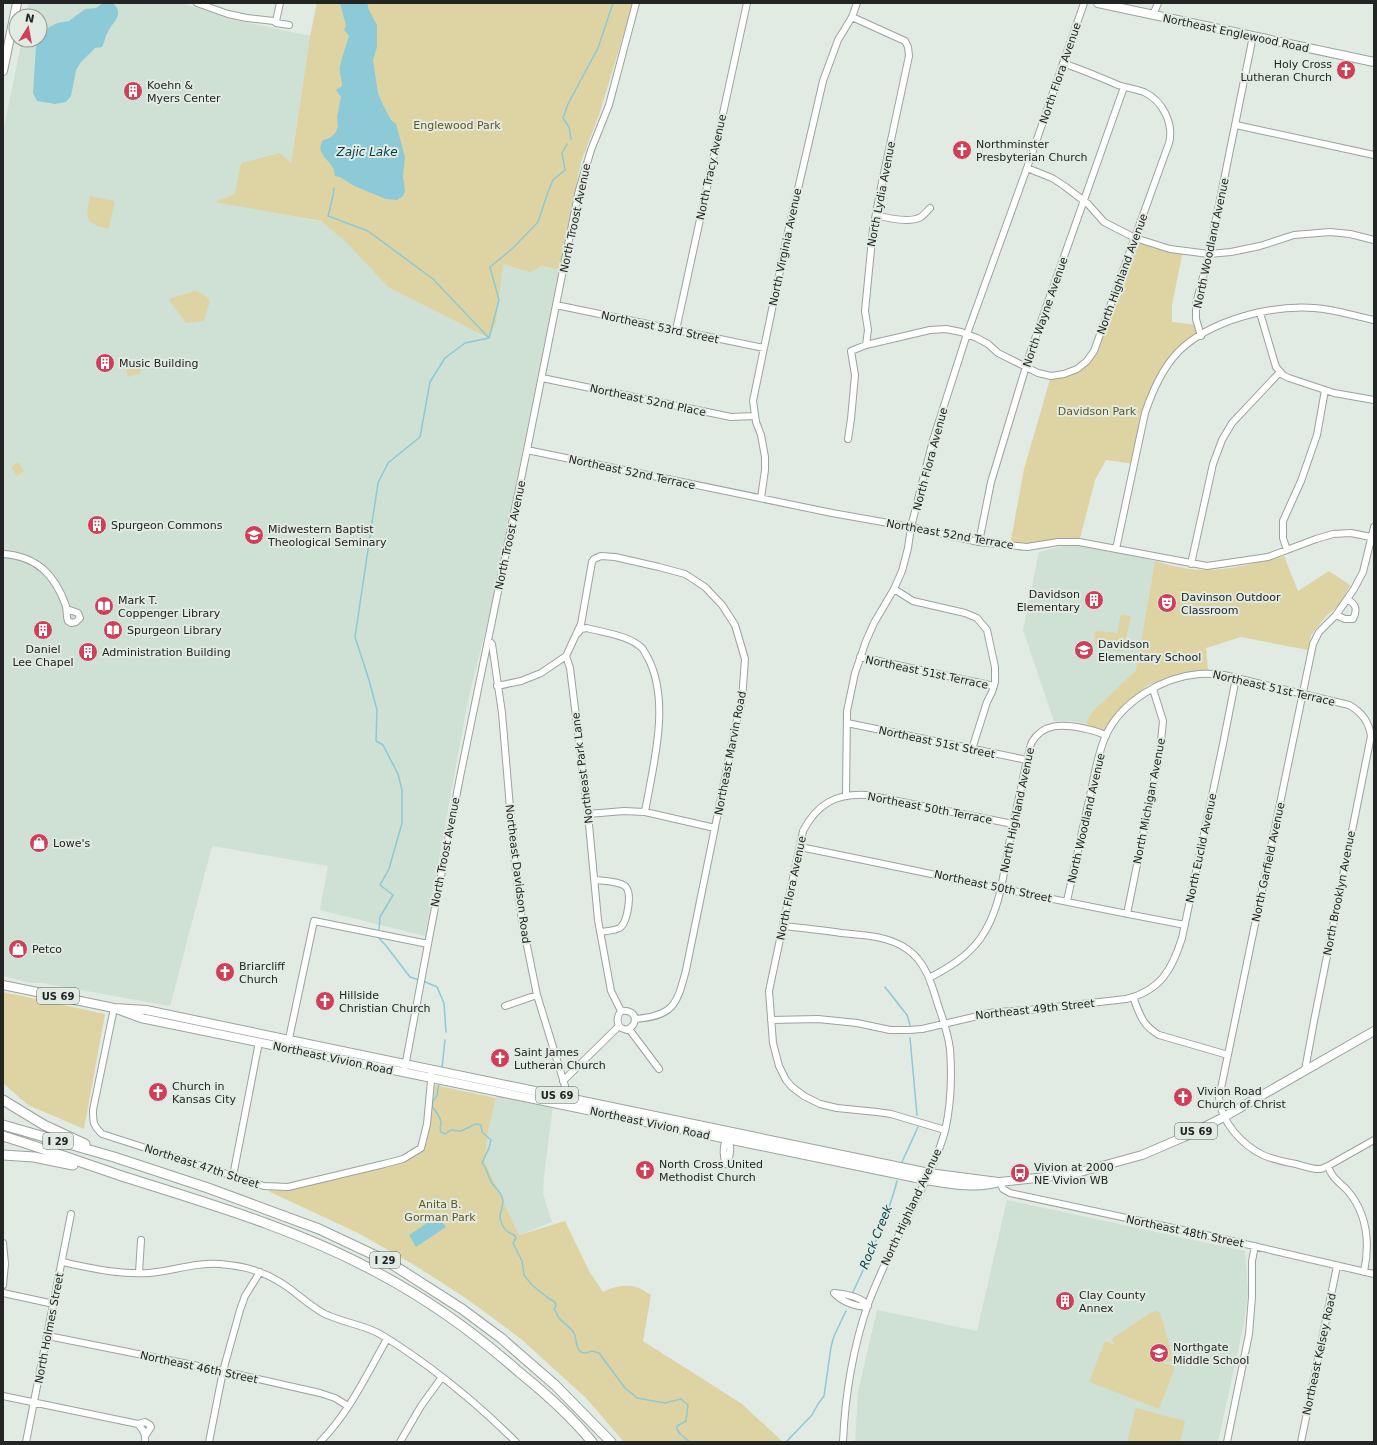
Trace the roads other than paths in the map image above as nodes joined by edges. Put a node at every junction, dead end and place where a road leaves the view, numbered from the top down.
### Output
1 (17, 3) edge
2 (197, 3) edge
3 (280, 3) edge
4 (636, 3) edge
5 (747, 3) edge
6 (857, 3) edge
7 (1084, 3) edge
8 (1098, 3) edge
9 (1158, 3) edge
10 (1153, 15) junction
11 (852, 17) junction
12 (274, 22) junction
13 (289, 25) dead end
14 (1253, 36) junction
15 (1374, 62) edge
16 (1064, 63) junction
17 (3, 71) edge
18 (1124, 87) junction
19 (1236, 125) junction
20 (1374, 155) edge
21 (1027, 168) junction
22 (1083, 200) junction
23 (930, 208) dead end
24 (876, 215) junction
25 (1135, 238) junction
26 (1374, 240) edge
27 (1209, 254) junction
28 (556, 305) junction
29 (1260, 313) junction
30 (1374, 320) edge
31 (676, 330) junction
32 (968, 334) junction
33 (1201, 336) junction
34 (866, 346) junction
35 (764, 348) junction
36 (1026, 366) junction
37 (1280, 372) junction
38 (542, 378) junction
39 (1325, 390) junction
40 (1374, 400) edge
41 (755, 416) junction
42 (848, 439) dead end
43 (528, 450) junction
44 (761, 498) junction
45 (1374, 526) edge
46 (911, 527) junction
47 (1372, 537) junction
48 (978, 542) junction
49 (1116, 549) junction
50 (1287, 550) junction
51 (3, 554) edge
52 (1191, 564) junction
53 (894, 589) junction
54 (1348, 600) junction
55 (67, 609) dead end
56 (1336, 615) junction
57 (576, 635) junction
58 (488, 640) junction
59 (566, 656) junction
60 (860, 657) junction
61 (1236, 678) junction
62 (497, 686) junction
63 (994, 686) junction
64 (1154, 689) junction
65 (1303, 693) junction
66 (1364, 717) joint
67 (847, 723) junction
68 (1106, 736) junction
69 (972, 749) junction
70 (1027, 760) junction
71 (846, 795) junction
72 (646, 812) junction
73 (588, 814) junction
74 (1013, 824) junction
75 (715, 828) junction
76 (800, 847) junction
77 (595, 880) junction
78 (1002, 887) junction
79 (1067, 902) junction
80 (1127, 914) junction
81 (1185, 925) junction
82 (783, 926) junction
83 (600, 932) junction
84 (428, 944) junction
85 (929, 978) junction
86 (3, 985) edge
87 (537, 995) junction
88 (1133, 997) junction
89 (504, 1006) dead end
90 (114, 1008) junction
91 (621, 1011) junction
92 (635, 1019) junction
93 (771, 1020) junction
94 (944, 1023) junction
95 (619, 1026) junction
96 (629, 1029) junction
97 (1374, 1031) edge
98 (259, 1042) junction
99 (288, 1044) junction
100 (1228, 1054) junction
101 (405, 1068) junction
102 (659, 1069) dead end
103 (1306, 1070) junction
104 (432, 1074) junction
105 (564, 1081) junction
106 (3, 1100) edge
107 (564, 1101) junction
108 (1224, 1117) junction
109 (690, 1123) junction
110 (3, 1125) edge
111 (680, 1129) junction
112 (945, 1130) junction
113 (729, 1135) junction
114 (3, 1136) edge
115 (1374, 1140) edge
116 (3, 1156) edge
117 (114, 1157) junction
118 (1328, 1166) junction
119 (95, 1167) junction
120 (233, 1176) junction
121 (928, 1176) junction
122 (1000, 1182) junction
123 (71, 1214) dead end
124 (141, 1240) dead end
125 (3, 1243) edge
126 (1255, 1246) junction
127 (62, 1262) junction
128 (1337, 1266) junction
129 (260, 1272) junction
130 (1364, 1272) junction
131 (139, 1273) junction
132 (1374, 1274) edge
133 (3, 1285) edge
134 (3, 1293) edge
135 (54, 1304) junction
136 (48, 1336) junction
137 (387, 1339) junction
138 (223, 1371) junction
139 (442, 1377) junction
140 (3, 1396) edge
141 (34, 1402) junction
142 (348, 1406) junction
143 (144, 1436) edge
144 (26, 1442) edge
145 (209, 1442) edge
146 (320, 1442) edge
147 (400, 1442) edge
148 (515, 1442) edge
149 (592, 1442) edge
150 (611, 1442) edge
151 (843, 1442) edge
152 (1227, 1442) edge
153 (1301, 1442) edge

1 - 17 main road
2 - 12 street
3 - 12 street
4 - 28 street, North Troost Avenue
5 - 31 street, North Tracy Avenue
6 - 11 street, North Virginia Avenue
7 - 16 street, North Flora Avenue
8 - 10 main road, Northeast Englewood Road
9 - 10 street
10 - 14 main road, Northeast Englewood Road
11 - 24 street, North Lydia Avenue
11 - 35 street, North Virginia Avenue
12 - 13 street
14 - 15 main road, Northeast Englewood Road
14 - 19 street, North Woodland Avenue
16 - 18 street
16 - 21 street, North Flora Avenue
18 - 22 street, North Wayne Avenue
18 - 25 street, North Highland Avenue
19 - 20 street
19 - 27 street, North Woodland Avenue
21 - 22 street
21 - 32 street, North Flora Avenue
22 - 25 street
22 - 36 street, North Wayne Avenue
23 - 24 street
24 - 34 street, North Lydia Avenue
25 - 27 street
25 - 36 street, North Highland Avenue
26 - 27 street
27 - 33 street, North Woodland Avenue
28 - 31 street, Northeast 53rd Street
28 - 38 street, North Troost Avenue
29 - 30 street
29 - 33 street
29 - 37 street
31 - 35 street, Northeast 53rd Street
32 - 34 street
32 - 36 street
32 - 46 street, North Flora Avenue
33 - 49 street
34 - 42 street
35 - 41 street, North Virginia Avenue
36 - 48 street, North Wayne Avenue
37 - 39 street
37 - 52 street
38 - 41 street, Northeast 52nd Place
38 - 43 street, North Troost Avenue
39 - 40 street
39 - 50 street
41 - 44 street, North Virginia Avenue
43 - 44 street, Northeast 52nd Terrace
43 - 58 street, North Troost Avenue
44 - 46 street, Northeast 52nd Terrace
45 - 47 street, North Garfield Avenue
46 - 48 street, Northeast 52nd Terrace
46 - 53 street, North Flora Avenue
47 - 50 street, Northeast 52nd Terrace
47 - 54 street, North Garfield Avenue
48 - 49 street, Northeast 52nd Terrace
49 - 52 street, Northeast 52nd Terrace
50 - 52 street, Northeast 52nd Terrace
51 - 55 street
53 - 60 street, North Flora Avenue
53 - 63 street
54 - 56 street, North Garfield Avenue
54 - 56 street
56 - 65 street, North Garfield Avenue
57 - 59 street
57 - 72 street
57 - 75 street, Northeast Marvin Road
58 - 62 street, Northeast Davidson Road
58 - 84 street, North Troost Avenue
59 - 62 street
59 - 73 street, Northeast Park Lane
60 - 63 street, Northeast 51st Terrace
60 - 67 street, North Flora Avenue
61 - 64 street, Northeast 51st Terrace
61 - 65 street, Northeast 51st Terrace
61 - 81 street, North Euclid Avenue
62 - 87 street, Northeast Davidson Road
63 - 69 street
64 - 68 street, Northeast 51st Terrace
64 - 80 street, North Michigan Avenue
65 - 66 street, Northeast 51st Terrace
65 - 100 street, North Garfield Avenue
66 - 103 street, North Brooklyn Avenue
67 - 69 street, Northeast 51st Street
67 - 71 street, North Flora Avenue
68 - 70 street, North Highland Avenue
68 - 79 street, North Woodland Avenue
69 - 70 street, Northeast 51st Street
70 - 74 street, North Highland Avenue
71 - 74 street, Northeast 50th Terrace
71 - 76 street, North Flora Avenue
72 - 73 street
72 - 75 street
73 - 77 street, Northeast Park Lane
74 - 78 street, North Highland Avenue
75 - 92 street, Northeast Marvin Road
76 - 78 street, Northeast 50th Street
76 - 82 street, North Flora Avenue
77 - 83 street, Northeast Park Lane
77 - 83 street
78 - 79 street, Northeast 50th Street
78 - 85 street, North Highland Avenue
79 - 80 street, Northeast 50th Street
80 - 81 street, Northeast 50th Street
81 - 88 street, North Euclid Avenue
82 - 85 street, North Highland Avenue
82 - 93 street, North Flora Avenue
83 - 91 street, Northeast Park Lane
84 - 99 street
84 - 101 street, North Troost Avenue
85 - 94 street, North Highland Avenue
86 - 90 main road, Northeast Vivion Road / US 69
87 - 89 street
87 - 105 street, Northeast Davidson Road
88 - 94 street, Northeast 49th Street
88 - 100 street
90 - 98 main road, Northeast Vivion Road / US 69
90 - 99 main road, Northeast Vivion Road / US 69
90 - 120 street, Northeast 47th Street
91 - 92 street
91 - 95 street
92 - 96 street
93 - 94 street, Northeast 49th Street
93 - 112 street, North Flora Avenue
94 - 112 street, North Highland Avenue
95 - 96 street
95 - 105 street
96 - 102 street
97 - 103 main road, Northeast Vivion Road / US 69
98 - 99 main road, Northeast Vivion Road / US 69
98 - 120 street
99 - 101 main road, Northeast Vivion Road / US 69
100 - 108 street, North Garfield Avenue
101 - 104 main road, Northeast Vivion Road / US 69
103 - 108 main road, Northeast Vivion Road / US 69
104 - 107 main road, Northeast Vivion Road / US 69
104 - 120 street, Northeast 47th Street
105 - 107 street, Northeast Davidson Road
106 - 117 highway
107 - 109 main road, Northeast Vivion Road / US 69
107 - 111 main road, Northeast Vivion Road / US 69
108 - 118 street
108 - 122 main road, Northeast Vivion Road / US 69
109 - 111 main road
109 - 113 main road, Northeast Vivion Road / US 69
110 - 117 highway, I 29
111 - 113 main road, Northeast Vivion Road / US 69
112 - 121 street, North Highland Avenue
113 - 121 main road, Northeast Vivion Road / US 69
114 - 119 highway, I 29
115 - 118 street
116 - 119 highway
117 - 150 highway, I 29
118 - 130 street
119 - 149 highway, I 29
121 - 122 main road, Northeast Vivion Road / US 69
121 - 151 street, North Highland Avenue
122 - 126 street, Northeast 48th Street
123 - 127 street, North Holmes Street
124 - 131 street
125 - 133 street
126 - 128 street, Northeast 48th Street
126 - 152 street
127 - 131 street
127 - 135 street, North Holmes Street
128 - 130 street, Northeast 48th Street
128 - 153 street, Northeast Kelsey Road
129 - 131 street
129 - 137 street
129 - 138 street
130 - 132 street, Northeast 48th Street
134 - 135 street
135 - 136 street, North Holmes Street
136 - 138 street, Northeast 46th Street
136 - 141 street, North Holmes Street
137 - 139 street
137 - 142 street
138 - 142 street, Northeast 46th Street
138 - 145 street
139 - 147 street
139 - 148 street
140 - 141 street
141 - 143 street
141 - 144 street, North Holmes Street
142 - 146 street

